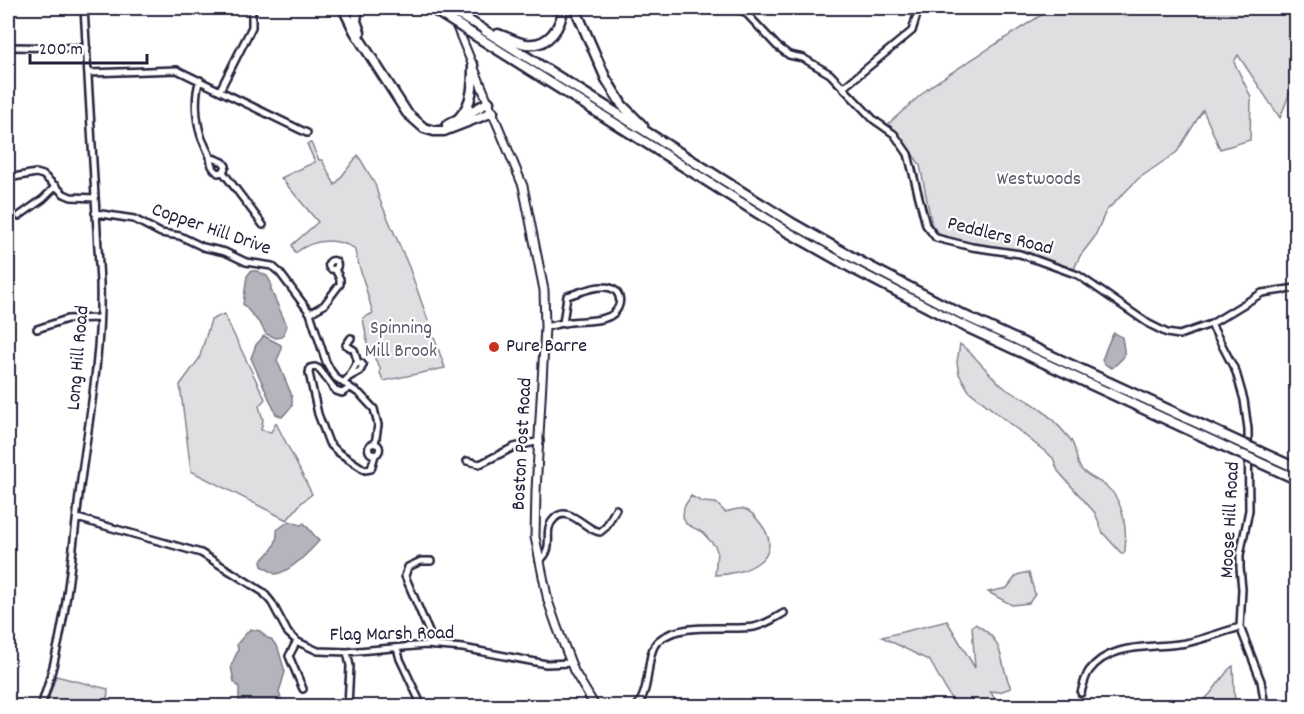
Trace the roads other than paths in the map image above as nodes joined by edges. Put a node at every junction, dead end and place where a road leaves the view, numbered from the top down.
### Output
1 (84, 8) edge
2 (343, 8) edge
3 (358, 8) edge
4 (431, 8) edge
5 (448, 8) edge
6 (563, 8) edge
7 (575, 8) edge
8 (737, 8) edge
9 (919, 8) edge
10 (252, 14) dead end
11 (471, 22) junction
12 (8, 47) edge
13 (87, 48) junction
14 (473, 65) junction
15 (88, 73) junction
16 (200, 80) junction
17 (844, 87) junction
18 (220, 90) junction
19 (489, 102) junction
20 (493, 112) junction
21 (452, 123) junction
22 (307, 133) dead end
23 (657, 138) junction
24 (210, 157) junction
25 (223, 172) junction
26 (8, 178) edge
27 (56, 186) junction
28 (95, 198) junction
29 (95, 213) junction
30 (19, 216) dead end
31 (263, 225) dead end
32 (335, 269) dead end
33 (1296, 288) edge
34 (310, 313) junction
35 (99, 318) junction
36 (563, 323) junction
37 (1211, 324) junction
38 (545, 327) junction
39 (37, 329) dead end
40 (351, 338) dead end
41 (343, 383) junction
42 (350, 388) junction
43 (540, 441) junction
44 (467, 461) dead end
45 (1296, 468) edge
46 (1296, 479) edge
47 (616, 509) dead end
48 (77, 518) junction
49 (431, 561) dead end
50 (539, 561) junction
51 (784, 613) dead end
52 (1240, 627) junction
53 (297, 641) junction
54 (433, 646) junction
55 (397, 648) junction
56 (347, 652) junction
57 (571, 663) junction
58 (303, 689) dead end
59 (1081, 693) dead end
60 (41, 706) edge
61 (348, 706) edge
62 (422, 706) edge
63 (595, 706) edge
64 (637, 706) edge
65 (1265, 706) edge

1 - 13 street, Long Hill Road
2 - 20 highway
3 - 21 highway
4 - 46 highway, bridge
5 - 11 highway, bridge
5 - 14 main road, Boston Post Road
6 - 11 highway
7 - 23 highway
8 - 17 street, Peddlers Road
9 - 17 street
10 - 18 street
11 - 23 highway
12 - 13 street
13 - 15 street, Long Hill Road
14 - 19 main road, Boston Post Road
14 - 21 highway
15 - 16 street
15 - 28 street, Long Hill Road
16 - 18 street
16 - 24 street
17 - 37 street, Peddlers Road
18 - 22 street
19 - 20 main road, Boston Post Road
19 - 21 highway
20 - 38 main road, Boston Post Road
23 - 45 highway, bridge
24 - 25 street
24 - 25 street
25 - 31 street
26 - 27 street
27 - 28 street
27 - 30 street
28 - 29 street, Long Hill Road
29 - 34 street, Copper Hill Drive
29 - 35 street, Long Hill Road
32 - 34 street
33 - 37 street
34 - 41 street, Copper Hill Drive
35 - 39 street
35 - 48 street, Long Hill Road
36 - 36 street
36 - 38 street
37 - 52 street, Moose Hill Road
38 - 43 main road, Boston Post Road
40 - 41 street
41 - 42 street, Copper Hill Drive
42 - 42 street, Copper Hill Drive
43 - 44 street
43 - 50 main road, Boston Post Road
47 - 50 street
48 - 53 street
48 - 60 street, Long Hill Road
49 - 54 street
50 - 57 main road, Boston Post Road
51 - 64 street
52 - 59 street
52 - 65 street, Moose Hill Road
53 - 56 street, Flag Marsh Road
53 - 58 street
54 - 55 street, Flag Marsh Road
54 - 57 street, Flag Marsh Road
55 - 56 street, Flag Marsh Road
55 - 62 street
56 - 61 street
57 - 63 main road, Boston Post Road

